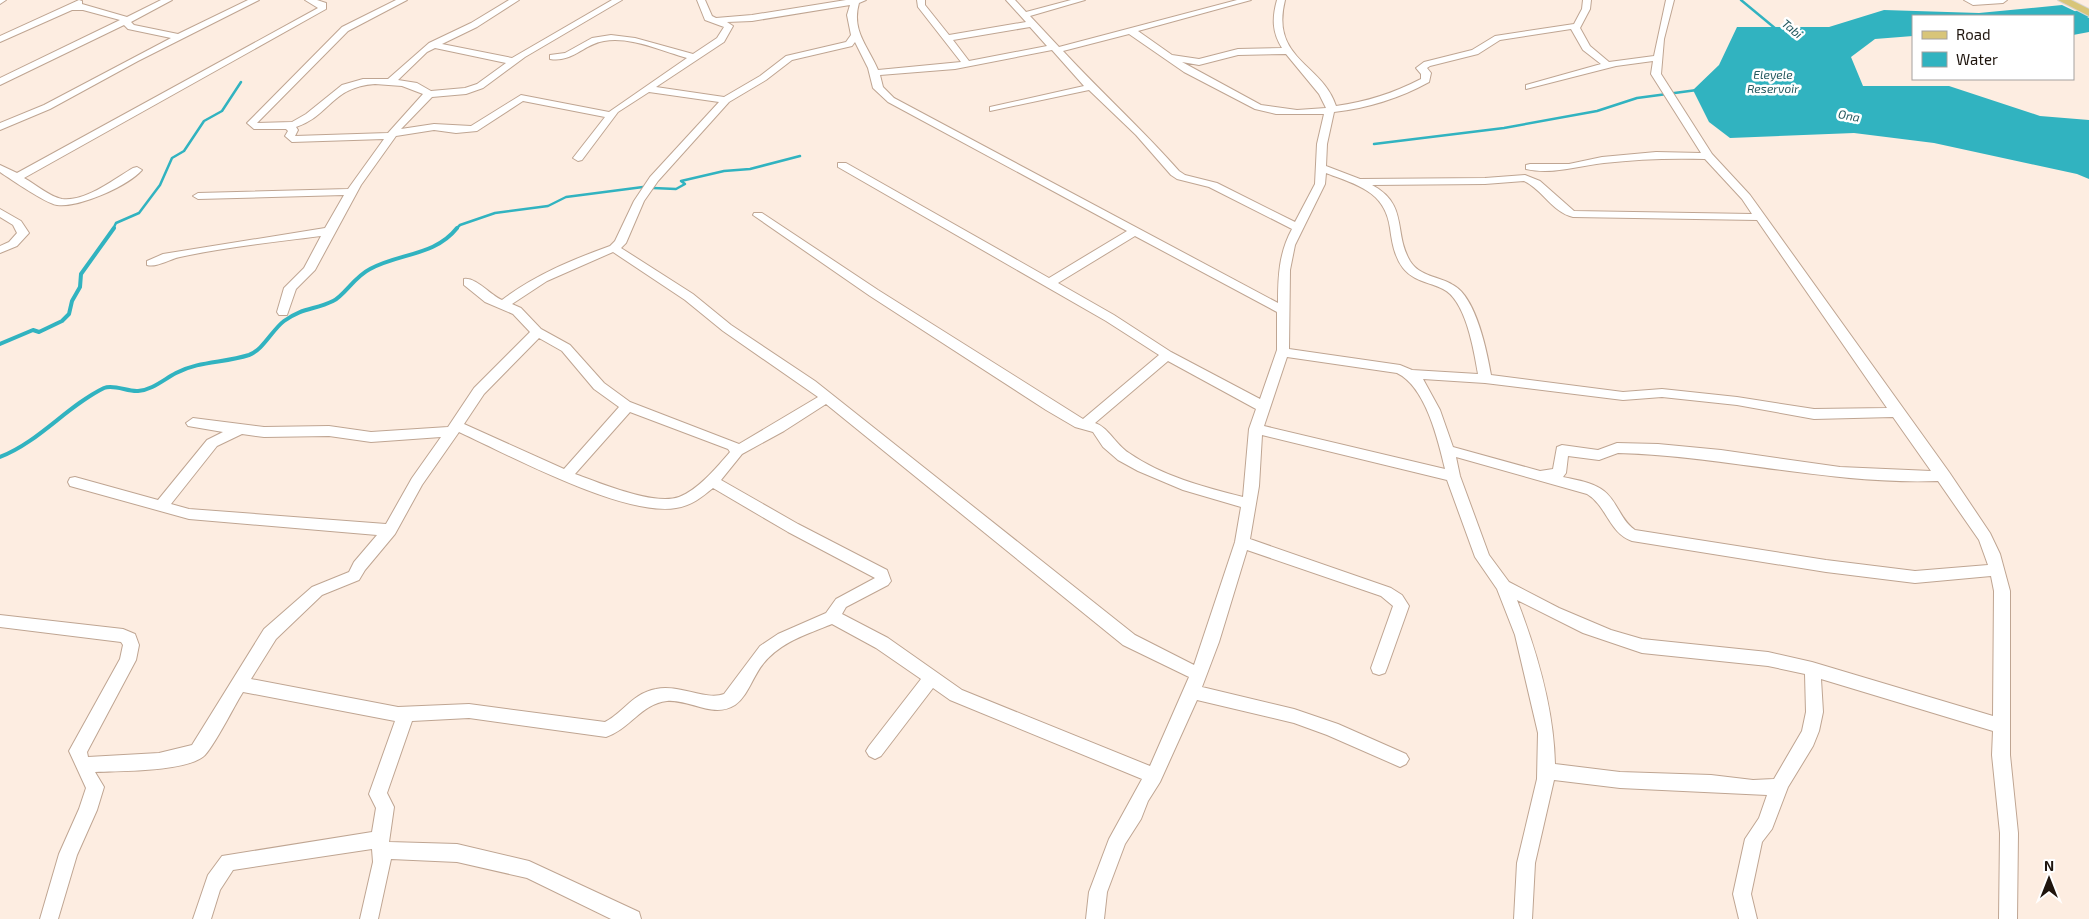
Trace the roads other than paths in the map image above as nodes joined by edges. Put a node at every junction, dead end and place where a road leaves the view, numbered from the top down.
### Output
1 (86, 0) edge
2 (168, 0) edge
3 (255, 0) edge
4 (309, 0) edge
5 (403, 0) edge
6 (516, 0) edge
7 (618, 0) edge
8 (701, 0) edge
9 (921, 0) edge
10 (1010, 0) edge
11 (1081, 0) edge
12 (1247, 0) edge
13 (1281, 0) edge
14 (1587, 0) edge
15 (1670, 0) edge
16 (1968, 0) edge
17 (2003, 0) edge
18 (2063, 0) edge
19 (859, 1) edge
20 (72, 7) junction
21 (2089, 12) edge
22 (1025, 15) junction
23 (712, 20) junction
24 (126, 21) junction
25 (1033, 24) junction
26 (1577, 26) junction
27 (1130, 30) junction
28 (855, 35) junction
29 (179, 37) junction
30 (946, 38) junction
31 (0, 39) edge
32 (432, 45) junction
33 (1056, 48) junction
34 (1289, 51) junction
35 (553, 57) dead end
36 (696, 58) junction
37 (1170, 58) junction
38 (1657, 58) junction
39 (512, 61) junction
40 (967, 64) junction
41 (1608, 65) junction
42 (874, 73) junction
43 (392, 80) junction
44 (0, 82) edge
45 (1091, 87) junction
46 (1529, 87) dead end
47 (648, 89) junction
48 (429, 94) junction
49 (726, 100) junction
50 (993, 109) dead end
51 (1331, 109) junction
52 (610, 115) junction
53 (287, 126) junction
54 (0, 127) edge
55 (391, 135) junction
56 (1708, 156) junction
57 (578, 158) dead end
58 (842, 165) dead end
59 (1530, 167) dead end
60 (0, 168) edge
61 (1322, 168) junction
62 (137, 170) dead end
63 (16, 178) junction
64 (1359, 182) junction
65 (352, 192) junction
66 (198, 196) dead end
67 (0, 212) edge
68 (758, 215) dead end
69 (1760, 216) junction
70 (1296, 227) junction
71 (328, 230) junction
72 (1135, 231) junction
73 (614, 248) junction
74 (0, 250) edge
75 (151, 263) dead end
76 (468, 282) dead end
77 (1048, 284) junction
78 (503, 305) junction
79 (1284, 311) junction
80 (283, 312) dead end
81 (537, 332) junction
82 (1282, 352) junction
83 (1167, 355) junction
84 (1410, 374) junction
85 (1485, 379) junction
86 (827, 397) junction
87 (628, 406) junction
88 (1262, 406) junction
89 (1899, 412) junction
90 (193, 423) dead end
91 (1085, 425) junction
92 (455, 428) junction
93 (1256, 428) junction
94 (240, 430) junction
95 (1447, 450) junction
96 (737, 451) junction
97 (566, 475) junction
98 (1540, 475) junction
99 (1452, 476) junction
100 (1944, 476) junction
101 (710, 480) junction
102 (75, 482) dead end
103 (1249, 504) junction
104 (160, 507) junction
105 (390, 530) junction
106 (1242, 542) junction
107 (1996, 570) junction
108 (1504, 586) junction
109 (834, 616) junction
110 (2, 624) edge
111 (1379, 668) dead end
112 (1812, 669) junction
113 (1198, 674) junction
114 (932, 679) junction
115 (238, 684) junction
116 (1192, 692) junction
117 (406, 714) junction
118 (2001, 726) junction
119 (875, 751) dead end
120 (1400, 759) dead end
121 (84, 765) junction
122 (1546, 771) junction
123 (1154, 776) junction
124 (1779, 787) junction
125 (380, 845) junction
126 (49, 919) edge
127 (202, 919) edge
128 (369, 919) edge
129 (632, 919) edge
130 (1095, 919) edge
131 (1523, 919) edge
132 (1748, 919) edge
133 (2008, 919) edge

1 - 20 street
2 - 24 street
3 - 29 street
4 - 63 street
5 - 53 street
6 - 32 street
7 - 39 street
8 - 23 street
9 - 30 street
10 - 22 street
11 - 22 street
12 - 27 street
13 - 34 street
14 - 26 street
15 - 38 street
16 - 17 street
18 - 21 main road
19 - 23 street
19 - 28 street
20 - 24 street
20 - 31 street
22 - 25 street
23 - 36 street
24 - 29 street
24 - 44 street
25 - 30 street
25 - 33 street
26 - 41 street
26 - 51 street
27 - 33 street
27 - 37 street
28 - 42 street
28 - 49 street
29 - 54 street
30 - 40 street
32 - 39 street
32 - 43 street
33 - 40 street
33 - 45 street
34 - 37 street
34 - 51 street
35 - 36 street
36 - 47 street
37 - 51 street
38 - 41 street
38 - 56 street
39 - 48 street
40 - 42 street
41 - 46 street
42 - 72 street
43 - 48 street
43 - 53 street
45 - 50 street
45 - 70 street
47 - 49 street
47 - 52 street
48 - 55 street
49 - 73 street
51 - 61 street
52 - 55 street
52 - 57 street
53 - 55 street
55 - 65 street
56 - 59 street
56 - 69 street
58 - 77 street
60 - 63 street
61 - 64 street
61 - 70 street
62 - 63 street
64 - 69 street
64 - 85 street
65 - 66 street
65 - 71 street
67 - 74 street
68 - 91 street
69 - 89 street
70 - 79 street
71 - 75 street
71 - 80 street
72 - 77 street
72 - 79 street
73 - 78 street
73 - 86 street
76 - 78 street
77 - 83 street
78 - 81 street
79 - 82 street
81 - 87 street
81 - 92 street
82 - 84 street
82 - 88 street
83 - 88 street
83 - 91 street
84 - 85 street
84 - 95 street
85 - 89 street
86 - 96 street
86 - 113 street
87 - 96 street
87 - 97 street
88 - 93 street
89 - 100 street
90 - 94 street
91 - 103 street
92 - 94 street
92 - 97 street
92 - 105 street
93 - 99 street
93 - 103 street
94 - 104 street
95 - 98 street
95 - 99 street
96 - 101 street
97 - 101 street
98 - 100 street
98 - 107 street
99 - 108 street
100 - 107 street
101 - 109 street
102 - 104 street
103 - 106 street
104 - 105 street
105 - 115 street
106 - 111 street
106 - 113 street
107 - 118 street
108 - 112 street
108 - 122 street
109 - 114 street
109 - 117 street
110 - 121 street
112 - 118 street
112 - 124 street
113 - 116 street
114 - 119 street
114 - 123 street
115 - 117 street
115 - 121 street
116 - 120 street
116 - 123 street
117 - 125 street
118 - 133 street
121 - 126 street
122 - 124 street
122 - 131 street
123 - 130 street
124 - 132 street
125 - 127 street
125 - 128 street
125 - 129 street

